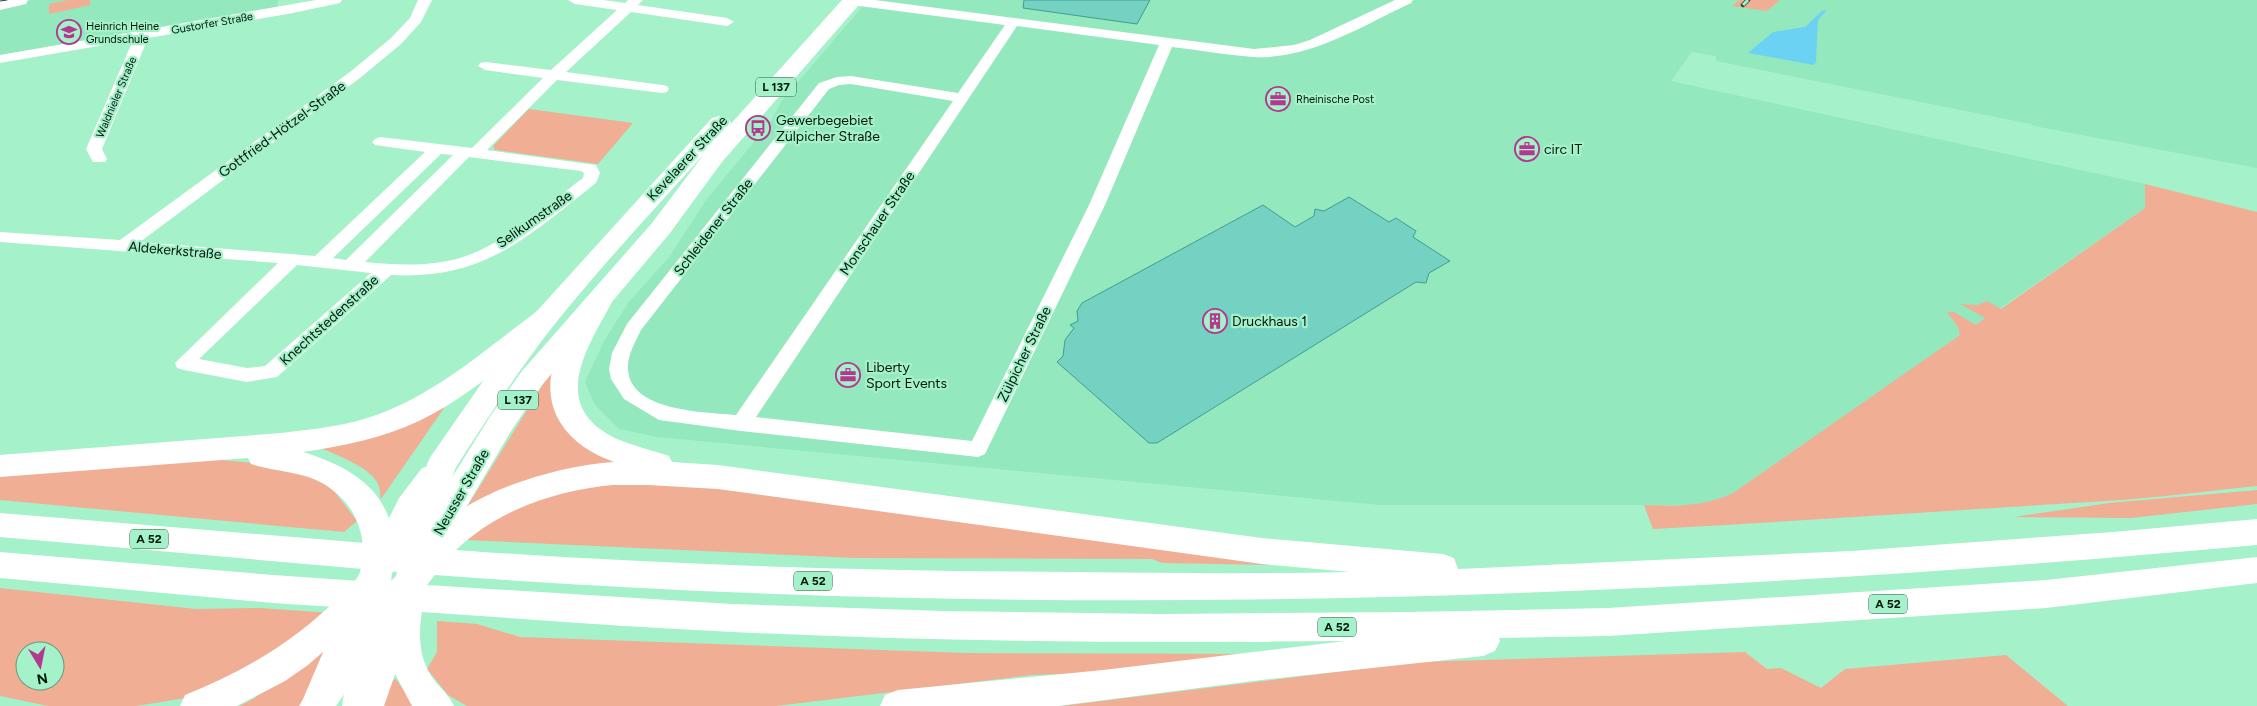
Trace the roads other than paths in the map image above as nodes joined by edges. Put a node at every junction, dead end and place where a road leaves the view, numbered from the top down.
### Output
1 (20, 0) edge
2 (335, 0) edge
3 (425, 0) edge
4 (575, 0) edge
5 (845, 0) edge
6 (1371, 0) edge
7 (1406, 0) edge
8 (0, 4) edge
9 (632, 4) edge
10 (1372, 16) junction
11 (728, 22) dead end
12 (1013, 23) junction
13 (143, 34) junction
14 (1167, 43) junction
15 (0, 59) edge
16 (485, 66) dead end
17 (554, 75) junction
18 (662, 90) dead end
19 (961, 98) junction
20 (380, 142) dead end
21 (438, 148) junction
22 (470, 152) junction
23 (98, 159) dead end
24 (0, 237) edge
25 (124, 245) junction
26 (293, 259) junction
27 (320, 262) junction
28 (351, 264) junction
29 (388, 268) junction
30 (599, 302) junction
31 (545, 318) junction
32 (741, 424) junction
33 (201, 452) junction
34 (442, 464) junction
35 (0, 466) edge
36 (718, 477) junction
37 (450, 507) junction
38 (0, 525) edge
39 (2257, 532) edge
40 (421, 534) junction
41 (0, 565) edge
42 (2257, 570) edge
43 (1597, 576) junction
44 (375, 578) junction
45 (412, 580) junction
46 (1608, 622) junction
47 (371, 627) junction
48 (198, 706) edge
49 (317, 706) edge
50 (360, 706) edge
51 (366, 706) edge
52 (436, 706) edge
53 (898, 706) edge

1 - 8 main road
2 - 13 street, Gustorfer Straße
3 - 25 street, Gottfried-Hötzel-Straße
4 - 9 street
5 - 12 street
5 - 30 main road, Kevelaerer Straße / L 137
5 - 31 main road, Kevelaerer Straße / L 137
6 - 10 street
7 - 10 street
9 - 11 street
9 - 17 street, Knechtstedenstraße
10 - 14 street
12 - 14 street
12 - 19 street, Monschauer Straße
13 - 15 street, Gustorfer Straße
13 - 23 street, Waldnieler Straße
14 - 32 street, Zülpicher Straße
16 - 17 street
17 - 18 street
17 - 22 street, Knechtstedenstraße
19 - 32 street, Monschauer Straße
19 - 32 street, Schleidener Straße
20 - 21 street
21 - 22 street
21 - 27 street
22 - 28 street, Knechtstedenstraße
22 - 29 street, Selikumstraße
24 - 25 street, Aldekerkstraße
25 - 26 street, Aldekerkstraße
26 - 27 street, Aldekerkstraße
26 - 29 street, Knechtstedenstraße
27 - 28 street, Aldekerkstraße
28 - 29 street, Selikumstraße
30 - 36 main road
30 - 37 main road, Neusser Straße / L 137
31 - 33 main road
31 - 34 main road, Neusser Straße / L 137
33 - 35 main road
33 - 44 main road
34 - 40 main road
34 - 44 main road, Neusser Straße / L 137
36 - 43 main road
36 - 45 main road
37 - 40 main road
37 - 45 main road, Neusser Straße / L 137
38 - 43 main road, A 52
39 - 43 main road, A 52
40 - 44 main road
40 - 45 main road
41 - 46 main road, A 52
42 - 46 main road, A 52
44 - 47 main road
44 - 48 main road
44 - 49 main road, Neusser Straße / L 137
45 - 47 main road
45 - 51 main road, Neusser Straße / L 137
45 - 52 main road
46 - 53 main road
47 - 49 main road
47 - 50 main road

